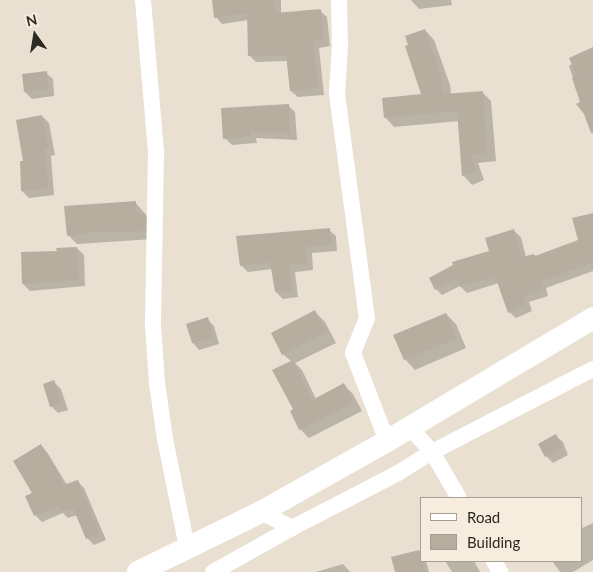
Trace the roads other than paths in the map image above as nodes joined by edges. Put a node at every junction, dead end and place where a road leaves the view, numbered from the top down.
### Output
1 (143, 0) edge
2 (339, 0) edge
3 (593, 318) edge
4 (593, 369) edge
5 (409, 427) junction
6 (387, 441) junction
7 (432, 452) junction
8 (458, 497) edge
9 (261, 512) junction
10 (292, 528) junction
11 (187, 546) junction
12 (138, 572) edge
13 (213, 572) edge

1 - 11 street
2 - 6 street
3 - 5 street
4 - 7 street
5 - 6 street
5 - 7 street
6 - 9 street
7 - 8 street
7 - 10 street
9 - 10 street
9 - 11 street
10 - 13 street
11 - 12 street

